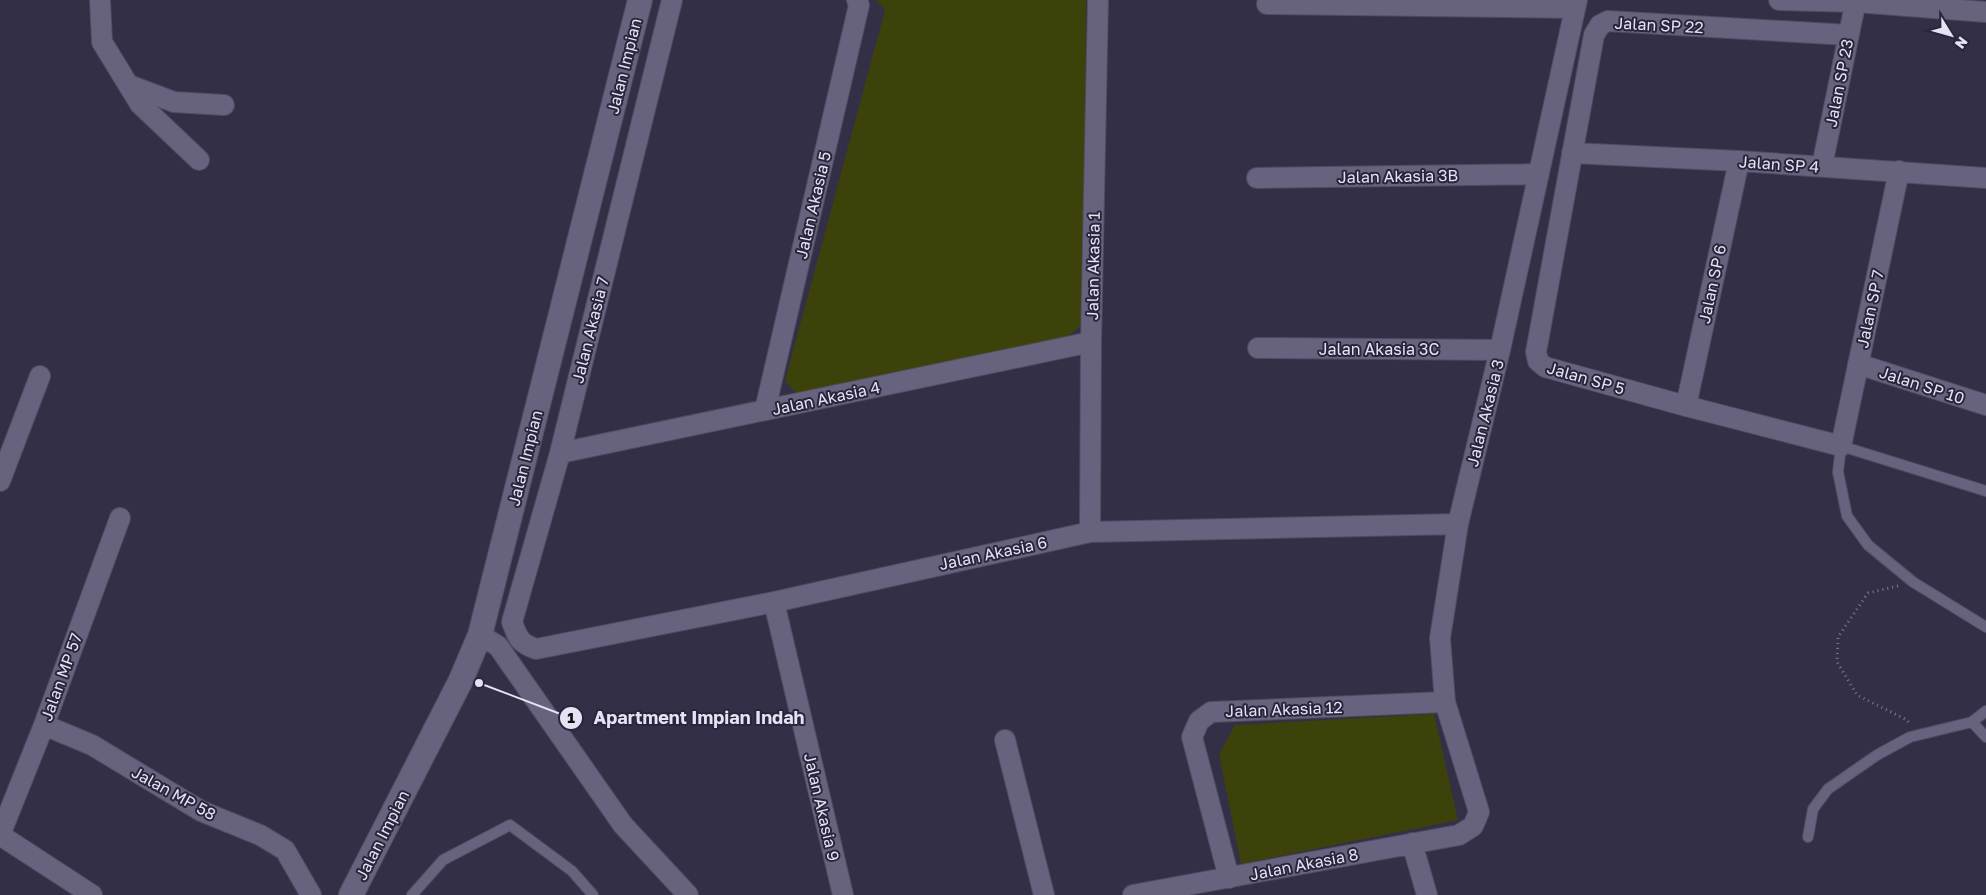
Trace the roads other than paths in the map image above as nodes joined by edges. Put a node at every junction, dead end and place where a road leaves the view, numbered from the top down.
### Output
1 (100, 0) edge
2 (640, 0) edge
3 (672, 0) edge
4 (857, 0) edge
5 (1098, 0) edge
6 (1780, 0) edge
7 (1856, 1) edge
8 (1267, 4) dead end
9 (1576, 4) edge
10 (1986, 12) edge
11 (1849, 35) junction
12 (129, 85) junction
13 (224, 105) dead end
14 (1572, 153) junction
15 (199, 160) dead end
16 (1739, 161) junction
17 (1822, 166) junction
18 (1900, 171) junction
19 (1539, 174) junction
20 (1258, 178) dead end
21 (1986, 178) edge
22 (1091, 342) junction
23 (1258, 348) dead end
24 (1500, 350) junction
25 (1858, 364) junction
26 (40, 376) dead end
27 (1986, 405) edge
28 (1686, 406) junction
29 (766, 410) junction
30 (1841, 446) junction
31 (560, 453) junction
32 (0, 481) edge
33 (1986, 490) edge
34 (120, 518) dead end
35 (1458, 524) junction
36 (1090, 532) junction
37 (774, 602) junction
38 (1986, 627) edge
39 (480, 635) junction
40 (536, 650) joint
41 (1445, 702) junction
42 (1986, 711) edge
43 (1972, 722) junction
44 (44, 725) junction
45 (1986, 737) edge
46 (1005, 740) dead end
47 (1473, 826) joint
48 (0, 835) edge
49 (1808, 837) dead end
50 (1412, 843) junction
51 (1229, 878) junction
52 (92, 895) edge
53 (311, 895) edge
54 (351, 895) edge
55 (412, 895) edge
56 (593, 895) edge
57 (688, 895) edge
58 (844, 895) edge
59 (1044, 895) edge
60 (1133, 895) edge
61 (1427, 895) edge

1 - 12 street
2 - 39 street, Jalan Impian
3 - 31 street, Jalan Akasia 7
4 - 29 street, Jalan Akasia 5
5 - 22 street, Jalan Akasia 1
6 - 7 street
7 - 10 street
7 - 11 street, Jalan SP 23
8 - 9 street
9 - 19 street, Jalan Akasia 3
11 - 14 street, Jalan SP 22
11 - 17 street, Jalan SP 23
12 - 13 street
12 - 15 street
14 - 16 street, Jalan SP 4
14 - 28 street, Jalan SP 5
16 - 17 street, Jalan SP 4
16 - 28 street, Jalan SP 6
17 - 18 street, Jalan SP 4
18 - 21 street, Jalan SP 4
18 - 25 street, Jalan SP 7
19 - 20 street, Jalan Akasia 3B
19 - 24 street, Jalan Akasia 3
22 - 29 street, Jalan Akasia 4
22 - 36 street, Jalan Akasia 1
23 - 24 street, Jalan Akasia 3C
24 - 35 street, Jalan Akasia 3
25 - 27 street, Jalan SP 10
25 - 30 street, Jalan SP 7
26 - 32 street
28 - 30 street, Jalan SP 5
29 - 31 street, Jalan Akasia 4
30 - 33 lane
30 - 38 lane
31 - 40 street, Jalan Akasia 7
34 - 44 street, Jalan MP 57
35 - 36 street, Jalan Akasia 6
35 - 41 street, Jalan Akasia 3
36 - 37 street, Jalan Akasia 6
37 - 40 street, Jalan Akasia 6
37 - 58 street, Jalan Akasia 9
39 - 54 street, Jalan Impian
39 - 57 street
41 - 47 street, Jalan Akasia 3
41 - 51 street, Jalan Akasia 12
42 - 43 lane
43 - 45 lane
43 - 49 lane
44 - 48 street, Jalan MP 57
44 - 53 street, Jalan MP 58
46 - 59 street
47 - 50 street, Jalan Akasia 8
48 - 52 street
50 - 51 street, Jalan Akasia 8
50 - 61 street
51 - 60 street, Jalan Akasia 8
55 - 56 lane

